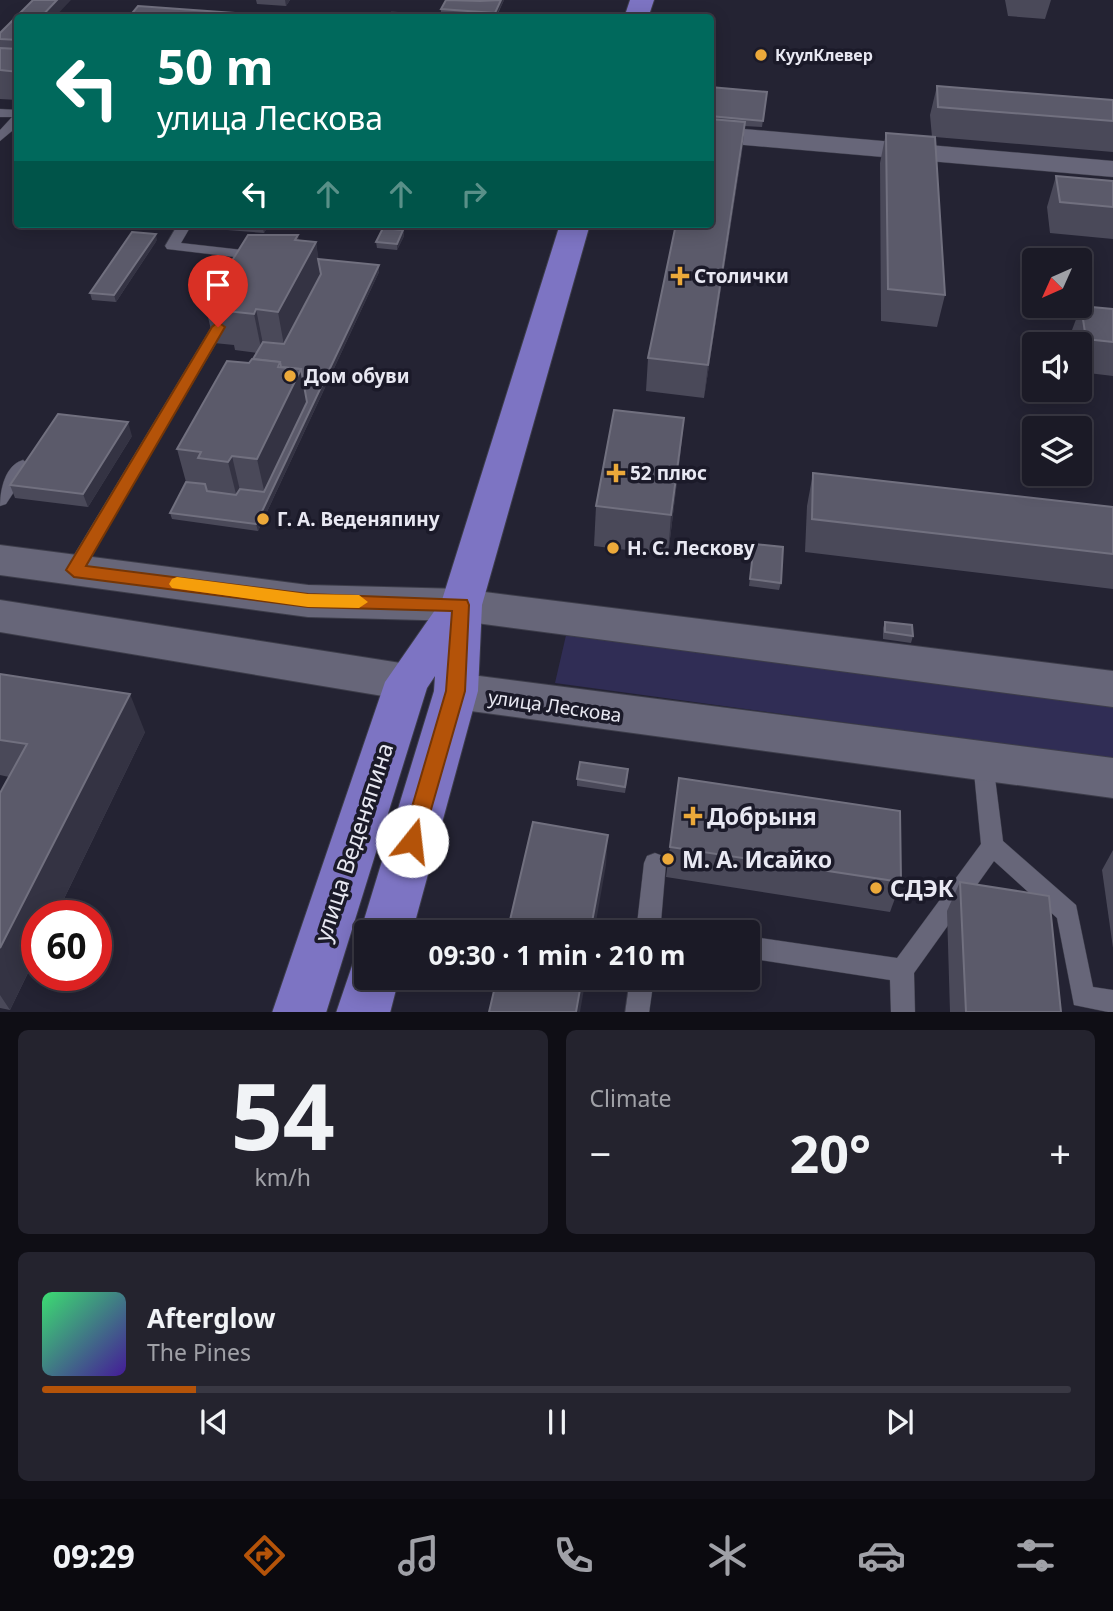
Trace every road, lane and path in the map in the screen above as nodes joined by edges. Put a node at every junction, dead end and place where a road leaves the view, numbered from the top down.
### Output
1 (401, 0) edge
2 (390, 14) edge
3 (14, 121) edge
4 (714, 134) edge
5 (0, 137) edge
6 (1113, 169) edge
7 (183, 228) edge
8 (574, 228) edge
9 (254, 267) edge
10 (233, 303) edge
11 (30, 456) edge
12 (0, 500) edge
13 (0, 560) edge
14 (74, 570) junction
15 (461, 605) junction
16 (0, 616) edge
17 (407, 682) junction
18 (1113, 689) edge
19 (456, 691) junction
20 (983, 762) junction
21 (1113, 778) edge
22 (992, 846) junction
23 (655, 863) dead end
24 (390, 920) edge
25 (649, 920) edge
26 (760, 949) edge
27 (902, 970) junction
28 (370, 990) edge
29 (640, 990) edge
30 (1113, 1002) edge
31 (299, 1012) edge
32 (363, 1012) edge
33 (637, 1012) edge
34 (903, 1012) edge

1 - 2 lane
3 - 5 lane
4 - 6 street
7 - 9 lane
8 - 15 main road, улица Веденяпина
10 - 14 lane
11 - 12 lane
13 - 14 main road
14 - 15 main road
15 - 17 main road, улица Веденяпина
15 - 18 main road
15 - 19 main road, улица Веденяпина
16 - 17 main road, улица Лескова
17 - 19 main road, улица Лескова
17 - 31 main road, улица Веденяпина
19 - 20 main road, улица Лескова
19 - 24 main road, улица Веденяпина
20 - 21 main road, улица Лескова
20 - 22 lane
22 - 27 lane
22 - 30 lane
23 - 25 lane
26 - 27 lane
27 - 34 lane
28 - 32 main road
29 - 33 lane

